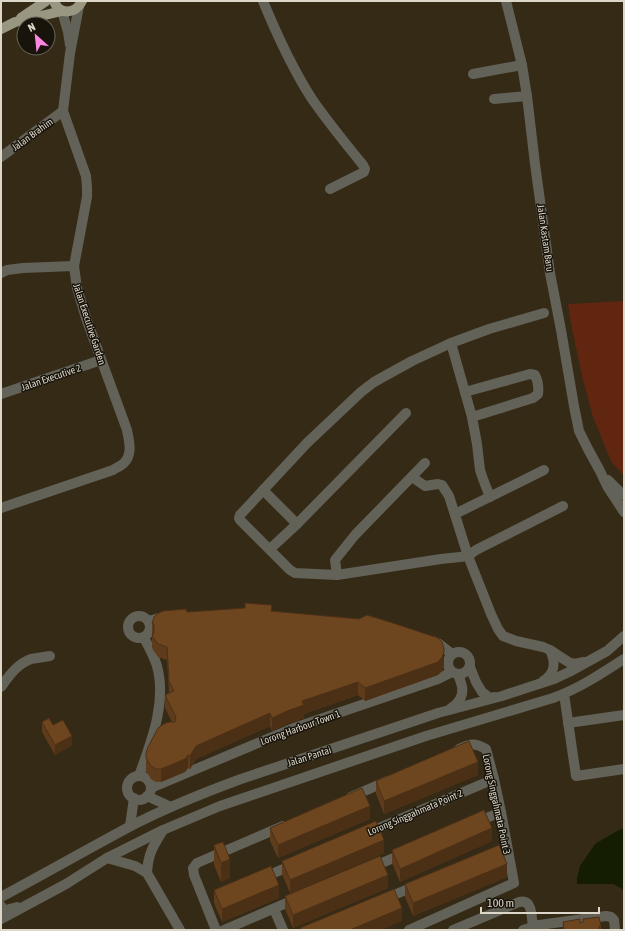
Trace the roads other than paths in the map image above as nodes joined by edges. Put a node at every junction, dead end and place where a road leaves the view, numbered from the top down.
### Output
1 (46, 1) edge
2 (54, 1) edge
3 (263, 1) edge
4 (506, 1) edge
5 (81, 3) edge
6 (62, 11) junction
7 (15, 22) junction
8 (1, 29) edge
9 (70, 53) junction
10 (522, 65) junction
11 (473, 74) dead end
12 (527, 96) junction
13 (494, 99) dead end
14 (64, 112) junction
15 (1, 157) edge
16 (330, 189) dead end
17 (74, 266) junction
18 (1, 273) edge
19 (544, 313) dead end
20 (451, 343) junction
21 (101, 360) junction
22 (465, 392) junction
23 (1, 394) edge
24 (406, 413) dead end
25 (472, 416) junction
26 (425, 463) dead end
27 (544, 470) dead end
28 (600, 471) junction
29 (412, 477) junction
30 (263, 490) junction
31 (624, 495) edge
32 (490, 496) junction
33 (563, 506) dead end
34 (1, 508) edge
35 (624, 512) edge
36 (455, 514) junction
37 (297, 524) junction
38 (270, 550) junction
39 (468, 556) junction
40 (337, 575) junction
41 (178, 615) edge
42 (149, 621) junction
43 (624, 636) edge
44 (144, 638) junction
45 (427, 639) edge
46 (550, 650) junction
47 (452, 654) junction
48 (50, 656) dead end
49 (624, 659) edge
50 (592, 660) junction
51 (470, 667) junction
52 (455, 673) junction
53 (540, 683) junction
54 (1, 687) edge
55 (564, 694) junction
56 (502, 696) junction
57 (438, 713) junction
58 (624, 714) edge
59 (568, 723) junction
60 (448, 754) edge
61 (624, 769) edge
62 (139, 776) junction
63 (397, 777) edge
64 (494, 779) junction
65 (149, 792) junction
66 (134, 798) junction
67 (339, 802) edge
68 (171, 807) junction
69 (501, 812) junction
70 (289, 824) edge
71 (471, 824) edge
72 (130, 826) junction
73 (163, 830) junction
74 (356, 838) edge
75 (413, 850) edge
76 (107, 858) junction
77 (306, 859) edge
78 (362, 871) edge
79 (147, 872) junction
80 (255, 880) edge
81 (427, 881) edge
82 (23, 886) junction
83 (311, 893) edge
84 (1, 897) edge
85 (376, 902) edge
86 (30, 903) junction
87 (1, 905) edge
88 (274, 909) junction
89 (1, 919) edge
90 (533, 926) junction
91 (180, 930) edge
92 (216, 930) edge
93 (224, 930) edge
94 (283, 930) edge
95 (409, 930) edge
96 (453, 930) edge
97 (522, 930) edge
98 (615, 930) edge

1 - 7 main road
2 - 6 main road
3 - 16 street
4 - 10 street, Jalan Kastam Baru
5 - 6 main road
5 - 9 street
6 - 7 main road
6 - 9 street
7 - 8 main road
9 - 14 street, Jalan Executive Garden
10 - 11 street
10 - 12 street, Jalan Kastam Baru
12 - 13 street
12 - 28 street, Jalan Kastam Baru
14 - 15 street, Jalan Brahim
14 - 17 street, Jalan Executive Garden
17 - 18 street
17 - 21 street, Jalan Executive Garden
19 - 20 street
20 - 22 street
20 - 30 street
21 - 23 street, Jalan Executive 2
21 - 34 street, Jalan Executive Garden
22 - 25 street
22 - 25 street
24 - 37 street
25 - 32 street
26 - 29 street
27 - 32 street
28 - 31 street, Jalan Kastam Baru
28 - 35 street, Jalan Kastam Baru
29 - 36 street
29 - 40 street
30 - 37 street
30 - 38 street
32 - 36 street
33 - 39 street
36 - 39 street
37 - 38 street
38 - 40 street
39 - 40 street
39 - 46 street
41 - 42 street
42 - 44 street
42 - 44 street
43 - 50 street, Jalan Pantai
44 - 62 street
45 - 47 street
46 - 50 street
46 - 53 street
47 - 51 street
47 - 52 street
48 - 54 street
49 - 55 street, Jalan Pantai
50 - 53 street, Jalan Pantai
51 - 52 street
51 - 56 street
52 - 57 street
52 - 65 street, Lorong Harbour Town 1
53 - 56 street, Jalan Pantai
55 - 59 street
55 - 73 street, Jalan Pantai
56 - 57 street, Jalan Pantai
57 - 68 street, Jalan Pantai
58 - 59 street
59 - 61 street
60 - 64 street, Lorong Singgahmata Point 3
62 - 65 street
62 - 66 street
63 - 67 street
64 - 69 street, Lorong Singgahmata Point 3
64 - 74 street, Lorong Singgahmata Point 2
65 - 66 street
65 - 68 street
66 - 72 street
68 - 72 street, Jalan Pantai
69 - 71 street
69 - 95 street, Lorong Singgahmata Point 3
70 - 92 street
72 - 82 street, Jalan Pantai
73 - 76 street, Jalan Pantai
73 - 79 street
75 - 78 street
76 - 79 street
76 - 86 street, Jalan Pantai
77 - 80 street
79 - 91 street
81 - 85 street
82 - 84 street, Jalan Pantai
82 - 87 street
83 - 88 street
86 - 87 street
86 - 89 street, Jalan Pantai
88 - 93 street
88 - 94 street
90 - 96 street
90 - 97 street
90 - 98 street

